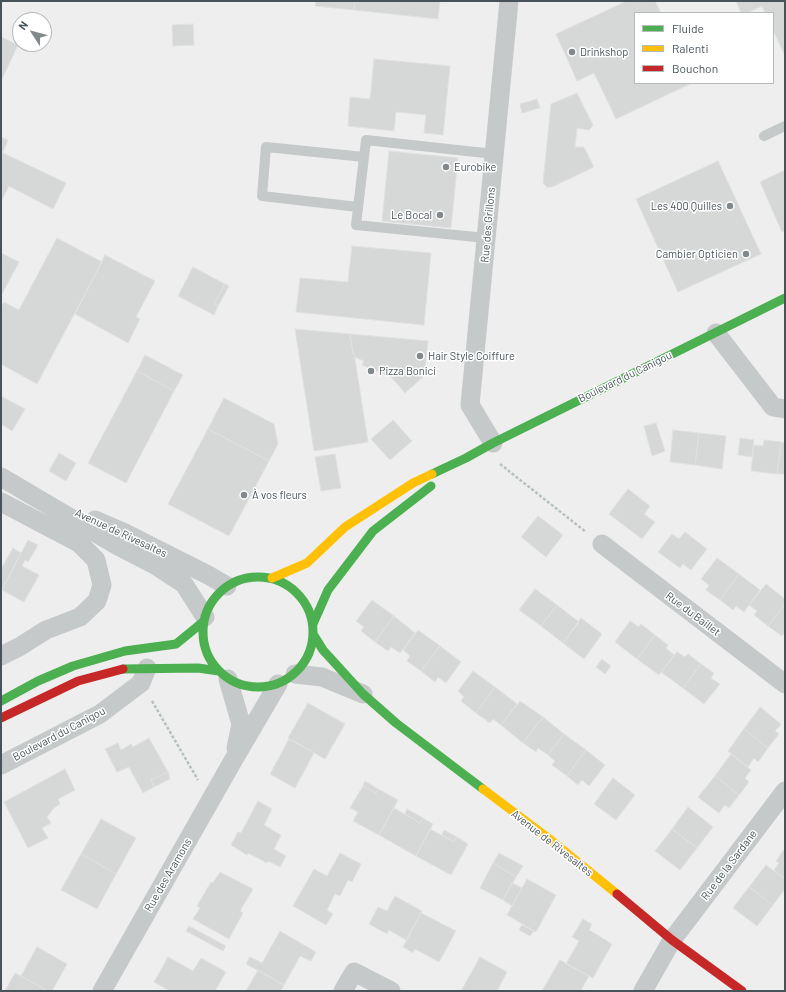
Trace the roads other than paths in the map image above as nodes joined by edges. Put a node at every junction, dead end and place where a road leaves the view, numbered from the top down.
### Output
1 (509, 1) edge
2 (785, 126) edge
3 (764, 136) dead end
4 (494, 154) junction
5 (364, 157) junction
6 (358, 207) junction
7 (486, 238) junction
8 (785, 298) edge
9 (716, 333) junction
10 (785, 409) edge
11 (488, 446) junction
12 (466, 458) junction
13 (7, 481) edge
14 (1, 502) edge
15 (602, 544) road end
16 (272, 578) junction
17 (227, 586) junction
18 (204, 619) junction
19 (313, 624) junction
20 (313, 634) junction
21 (1, 656) edge
22 (294, 674) junction
23 (223, 675) junction
24 (144, 676) junction
25 (278, 684) junction
26 (785, 684) edge
27 (363, 694) junction
28 (1, 701) edge
29 (1, 718) edge
30 (234, 759) junction
31 (1, 765) edge
32 (785, 791) edge
33 (672, 940) junction
34 (102, 991) edge
35 (343, 991) edge
36 (391, 991) edge
37 (643, 991) edge
38 (742, 991) edge

1 - 4 street, Rue des Grillons
2 - 3 lane
4 - 5 lane
4 - 7 street, Rue des Grillons
5 - 6 lane
5 - 6 lane
6 - 7 lane
7 - 11 street, Rue des Grillons
8 - 9 street, Boulevard du Canigou
9 - 10 street
9 - 11 street, Boulevard du Canigou
11 - 12 street, Boulevard du Canigou
12 - 16 street, Boulevard du Canigou
12 - 19 street, Boulevard du Canigou
13 - 17 street, Avenue de Rivesaltes
13 - 18 street, Avenue de Rivesaltes
14 - 21 street
15 - 26 street, Rue du Baillet
16 - 17 street
16 - 19 street
17 - 18 street
18 - 23 street
18 - 28 street
19 - 20 street
20 - 22 street
20 - 27 street, Avenue de Rivesaltes
22 - 25 street
22 - 27 street, Avenue de Rivesaltes
23 - 24 street
23 - 25 street
23 - 30 street, Rue des Aramons
24 - 29 street
24 - 31 street, Boulevard du Canigou
25 - 30 street, Rue des Aramons
27 - 33 street, Avenue de Rivesaltes
30 - 34 street, Rue des Aramons
32 - 33 street, Rue de la Sardane
33 - 37 street, Rue de la Sardane
33 - 38 street, Avenue de Rivesaltes
35 - 36 street

